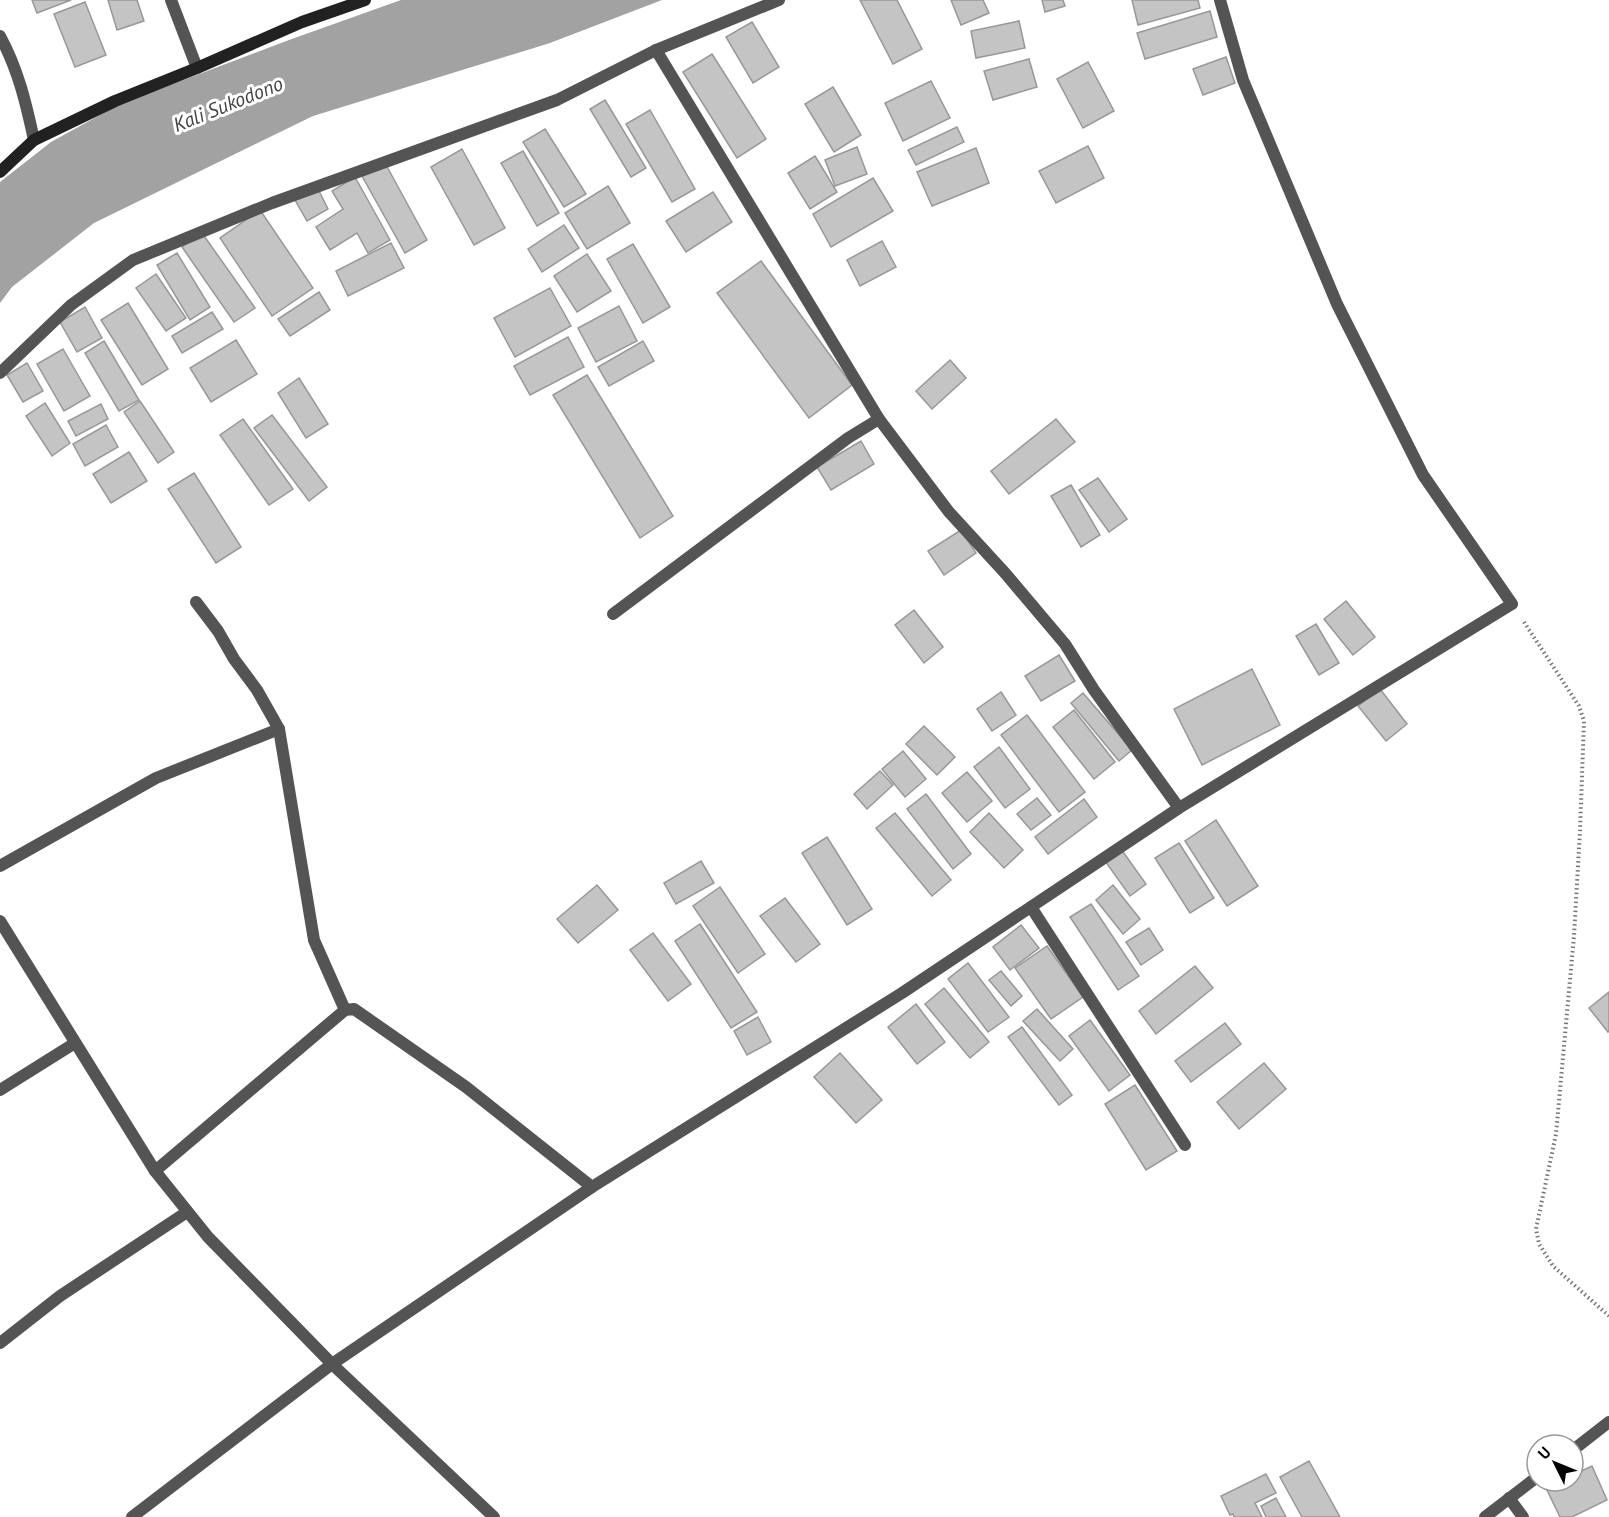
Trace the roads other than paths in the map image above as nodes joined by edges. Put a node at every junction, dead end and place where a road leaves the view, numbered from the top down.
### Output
1 (171, 0) edge
2 (365, 0) edge
3 (1220, 0) edge
4 (771, 2) edge
5 (0, 36) edge
6 (656, 50) junction
7 (197, 68) junction
8 (34, 140) junction
9 (0, 172) edge
10 (0, 373) edge
11 (879, 419) junction
12 (196, 602) dead end
13 (613, 614) dead end
14 (279, 729) junction
15 (1179, 808) junction
16 (0, 866) edge
17 (1031, 907) junction
18 (0, 921) edge
19 (345, 1010) junction
20 (75, 1043) junction
21 (0, 1090) edge
22 (1185, 1145) dead end
23 (155, 1171) junction
24 (592, 1187) junction
25 (187, 1212) junction
26 (0, 1343) edge
27 (332, 1364) junction
28 (1609, 1422) edge
29 (1585, 1441) edge
30 (1525, 1486) edge
31 (1509, 1498) junction
32 (132, 1517) edge
33 (494, 1517) edge
34 (1485, 1517) edge
35 (1523, 1517) edge

1 - 7 street
2 - 7 main road
3 - 15 street
4 - 6 street
5 - 8 street
6 - 10 street
6 - 11 street
7 - 8 main road
8 - 9 main road
11 - 13 street
11 - 15 street
12 - 14 street
14 - 16 street
14 - 19 street
15 - 17 street
17 - 22 street
17 - 24 street
18 - 20 street
19 - 23 street
19 - 24 street
20 - 21 street
20 - 23 street
23 - 25 street
24 - 27 street
25 - 26 street
25 - 27 street
27 - 32 street
27 - 33 street
28 - 29 street
30 - 31 street
31 - 34 street
31 - 35 street

